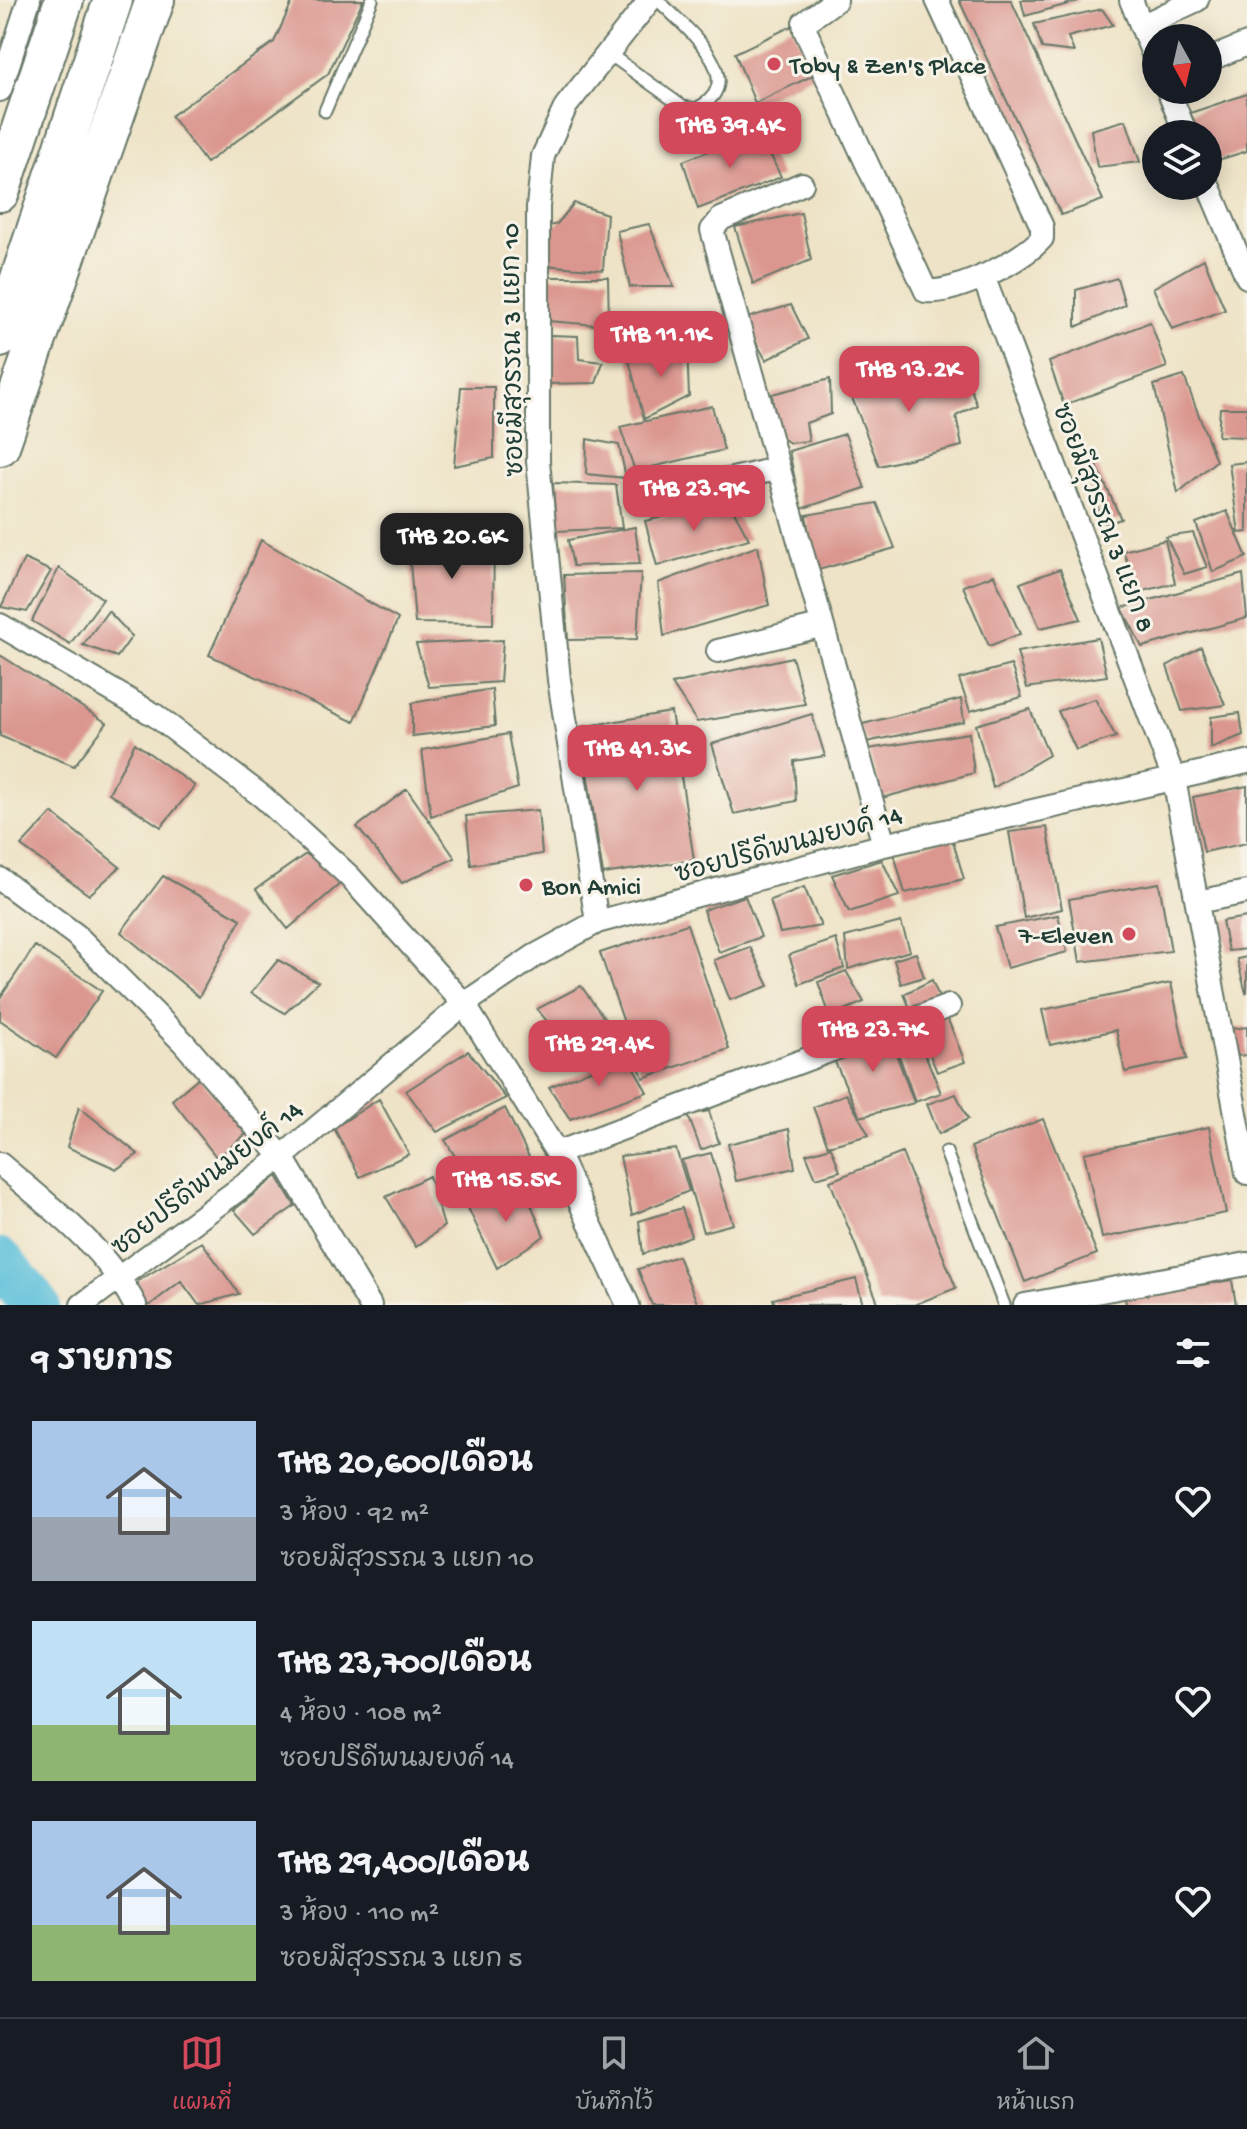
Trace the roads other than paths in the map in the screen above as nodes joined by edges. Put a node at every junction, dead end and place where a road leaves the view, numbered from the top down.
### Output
1 (29, 0) edge
2 (64, 0) edge
3 (113, 0) edge
4 (155, 0) edge
5 (372, 0) edge
6 (650, 0) edge
7 (658, 0) edge
8 (836, 0) edge
9 (937, 0) edge
10 (1131, 0) edge
11 (1197, 0) edge
12 (1141, 26) joint
13 (1247, 44) edge
14 (608, 53) junction
15 (1222, 54) edge
16 (0, 90) edge
17 (325, 111) dead end
18 (802, 184) dead end
19 (0, 192) edge
20 (1214, 200) edge
21 (983, 276) junction
22 (1247, 277) edge
23 (0, 338) edge
24 (0, 446) edge
25 (776, 469) junction
26 (664, 495) dead end
27 (0, 625) edge
28 (820, 626) junction
29 (718, 651) dead end
30 (1247, 762) edge
31 (1174, 779) junction
32 (884, 845) junction
33 (0, 879) edge
34 (1247, 892) edge
35 (1197, 902) junction
36 (597, 922) junction
37 (464, 1004) junction
38 (949, 1006) dead end
39 (946, 1152) dead end
40 (557, 1153) junction
41 (282, 1157) junction
42 (0, 1164) edge
43 (1247, 1173) edge
44 (1247, 1264) edge
45 (121, 1277) junction
46 (1073, 1301) edge
47 (82, 1305) edge
48 (135, 1305) edge
49 (370, 1305) edge
50 (628, 1305) edge
51 (1004, 1305) edge
52 (1025, 1305) edge

1 - 16 street
2 - 19 highway
3 - 23 highway
4 - 24 highway
5 - 17 lane
6 - 14 street, ซอยมีสุวรรณ 3 แยก 10
7 - 14 lane
8 - 21 street
9 - 21 street
10 - 12 street
11 - 12 street
13 - 15 street
14 - 36 street, ซอยมีสุวรรณ 3 แยก 10
18 - 25 street
20 - 22 street
21 - 31 street, ซอยมีสุวรรณ 3 แยก 8
25 - 26 street
25 - 28 street
27 - 37 street
28 - 29 street
28 - 32 street
30 - 31 street, ซอยปรีดีพนมยงค์ 14
31 - 32 street, ซอยปรีดีพนมยงค์ 14
31 - 35 street, ซอยมีสุวรรณ 3 แยก 8
32 - 36 street, ซอยปรีดีพนมยงค์ 14
33 - 41 street
34 - 35 street
35 - 43 street, ซอยมีสุวรรณ 3 แยก 8
36 - 37 street, ซอยปรีดีพนมยงค์ 14
37 - 40 street
37 - 41 street, ซอยปรีดีพนมยงค์ 14
38 - 40 street
39 - 51 lane
40 - 50 street
41 - 45 street, ซอยปรีดีพนมยงค์ 14
41 - 49 street
42 - 45 street
44 - 46 street
45 - 47 street, ซอยปรีดีพนมยงค์ 14
45 - 48 street
46 - 52 street

